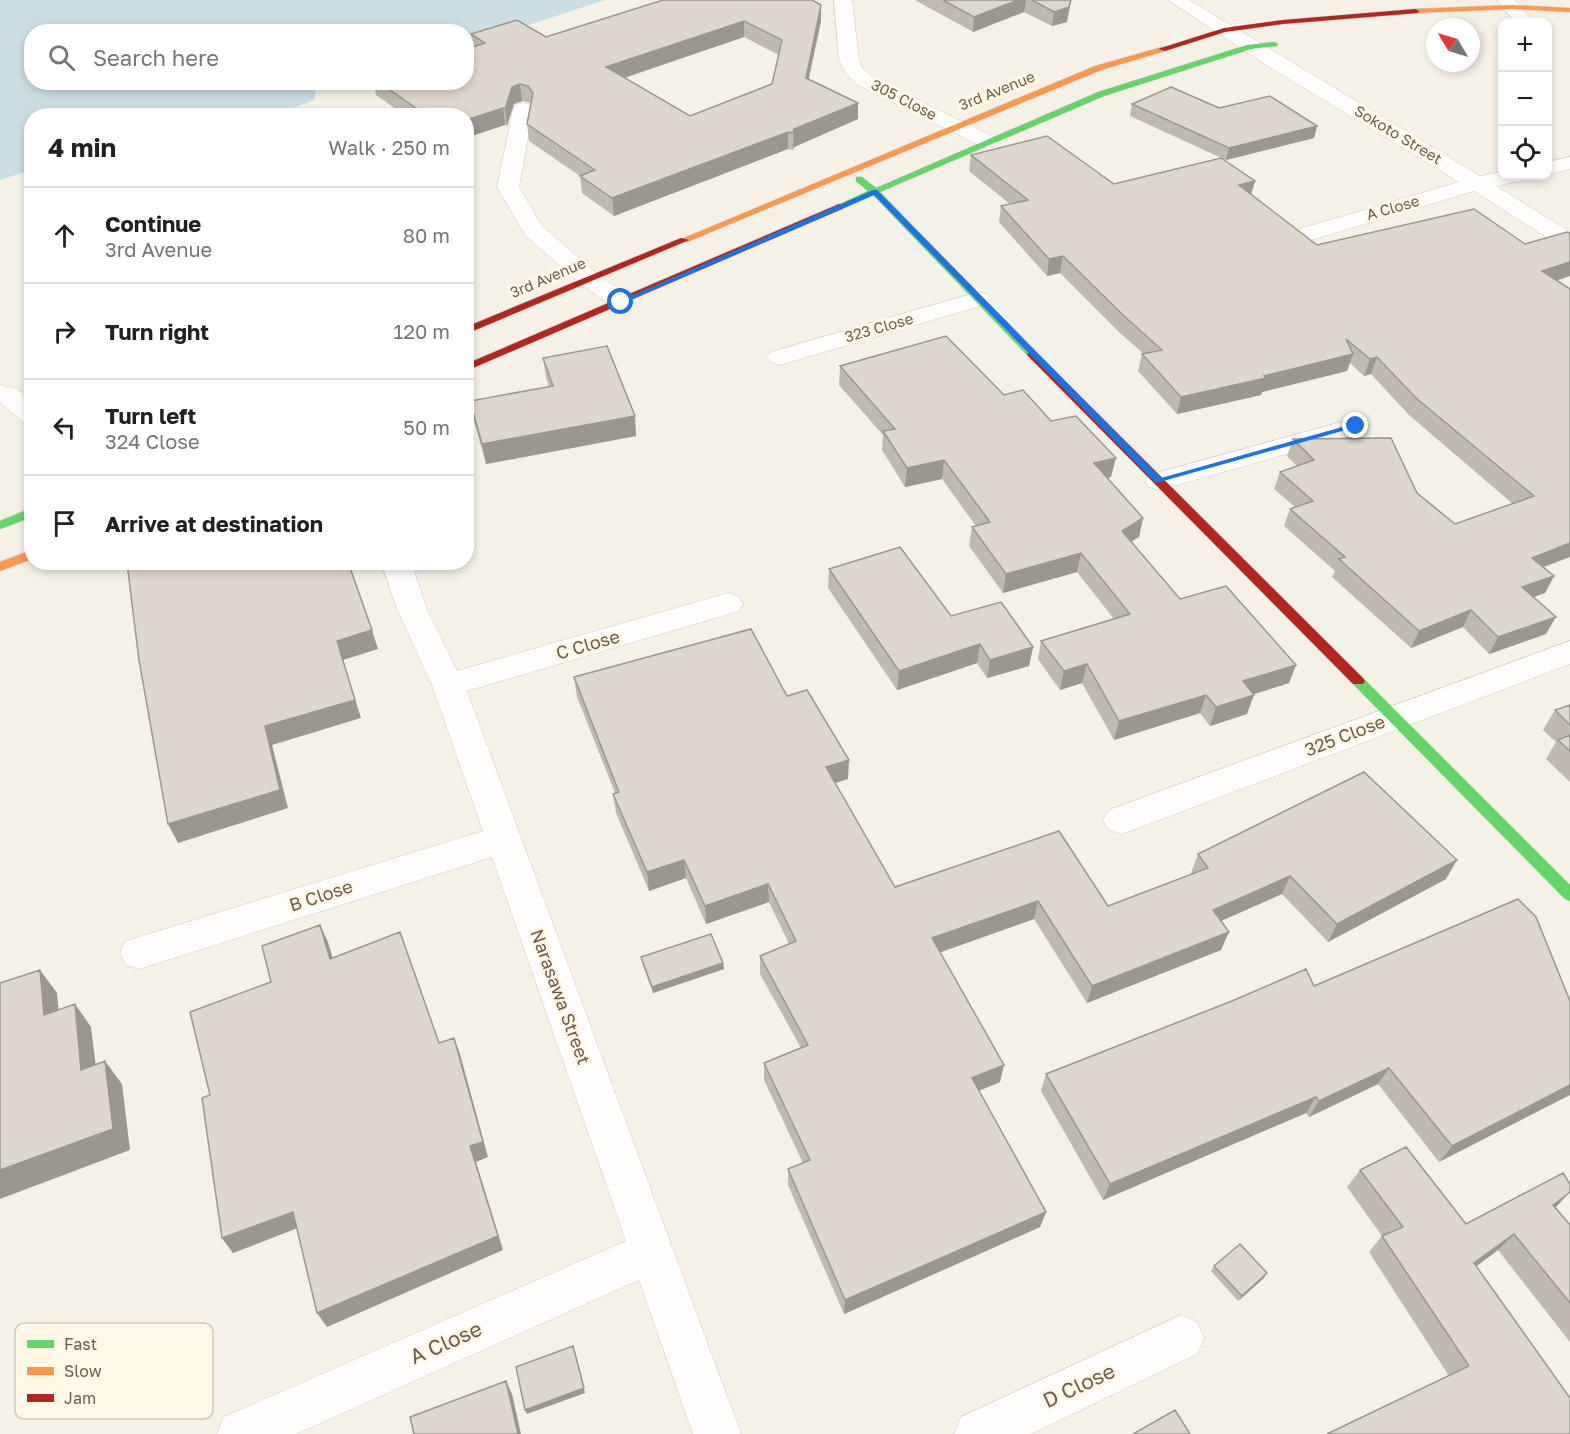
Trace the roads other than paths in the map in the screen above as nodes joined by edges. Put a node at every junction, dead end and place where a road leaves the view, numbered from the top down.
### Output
1 (843, 0) edge
2 (1177, 0) edge
3 (1509, 4) edge
4 (1570, 10) edge
5 (1521, 18) edge
6 (1224, 30) junction
7 (1288, 42) dead end
8 (1250, 47) junction
9 (523, 109) edge
10 (956, 126) junction
11 (987, 142) junction
12 (1570, 163) edge
13 (1552, 167) edge
14 (850, 172) junction
15 (1498, 179) edge
16 (1479, 183) junction
17 (875, 192) junction
18 (1307, 234) edge
19 (1570, 242) edge
20 (589, 279) junction
21 (978, 299) junction
22 (621, 302) junction
23 (474, 328) edge
24 (780, 357) dead end
25 (474, 365) edge
26 (0, 393) edge
27 (24, 409) edge
28 (1356, 426) dead end
29 (1159, 481) junction
30 (24, 515) edge
31 (0, 525) edge
32 (24, 557) edge
33 (0, 567) edge
34 (399, 570) edge
35 (728, 604) dead end
36 (1570, 652) edge
37 (448, 685) junction
38 (1394, 718) junction
39 (1120, 820) dead end
40 (503, 839) junction
41 (1570, 895) edge
42 (139, 954) dead end
43 (652, 1252) junction
44 (1181, 1338) dead end
45 (241, 1434) edge
46 (717, 1434) edge
47 (978, 1434) edge

1 - 10 street, 305 Close
2 - 6 street, Sokoto Street
3 - 4 street, 3rd Avenue
3 - 5 street
3 - 6 street, 3rd Avenue
6 - 8 street, Sokoto Street
6 - 10 street, 3rd Avenue
7 - 8 street
8 - 11 street
8 - 16 street, Sokoto Street
9 - 20 street
10 - 11 street
10 - 14 street, 3rd Avenue
11 - 17 street
12 - 13 street
14 - 17 street
14 - 20 street, 3rd Avenue
15 - 16 street
16 - 18 street, A Close
16 - 19 street, Sokoto Street
17 - 21 street
17 - 22 street
20 - 22 street
20 - 23 street, 3rd Avenue
21 - 24 street, 323 Close
21 - 29 street
22 - 25 street
26 - 27 street
28 - 29 street
29 - 38 street
30 - 31 street
32 - 33 street
34 - 37 street, Narasawa Street
35 - 37 street, C Close
36 - 38 street, 325 Close
37 - 40 street, Narasawa Street
38 - 39 street, 325 Close
38 - 41 street
40 - 42 street, B Close
40 - 43 street, Narasawa Street
43 - 45 street, A Close
43 - 46 street, Narasawa Street
44 - 47 street, D Close

